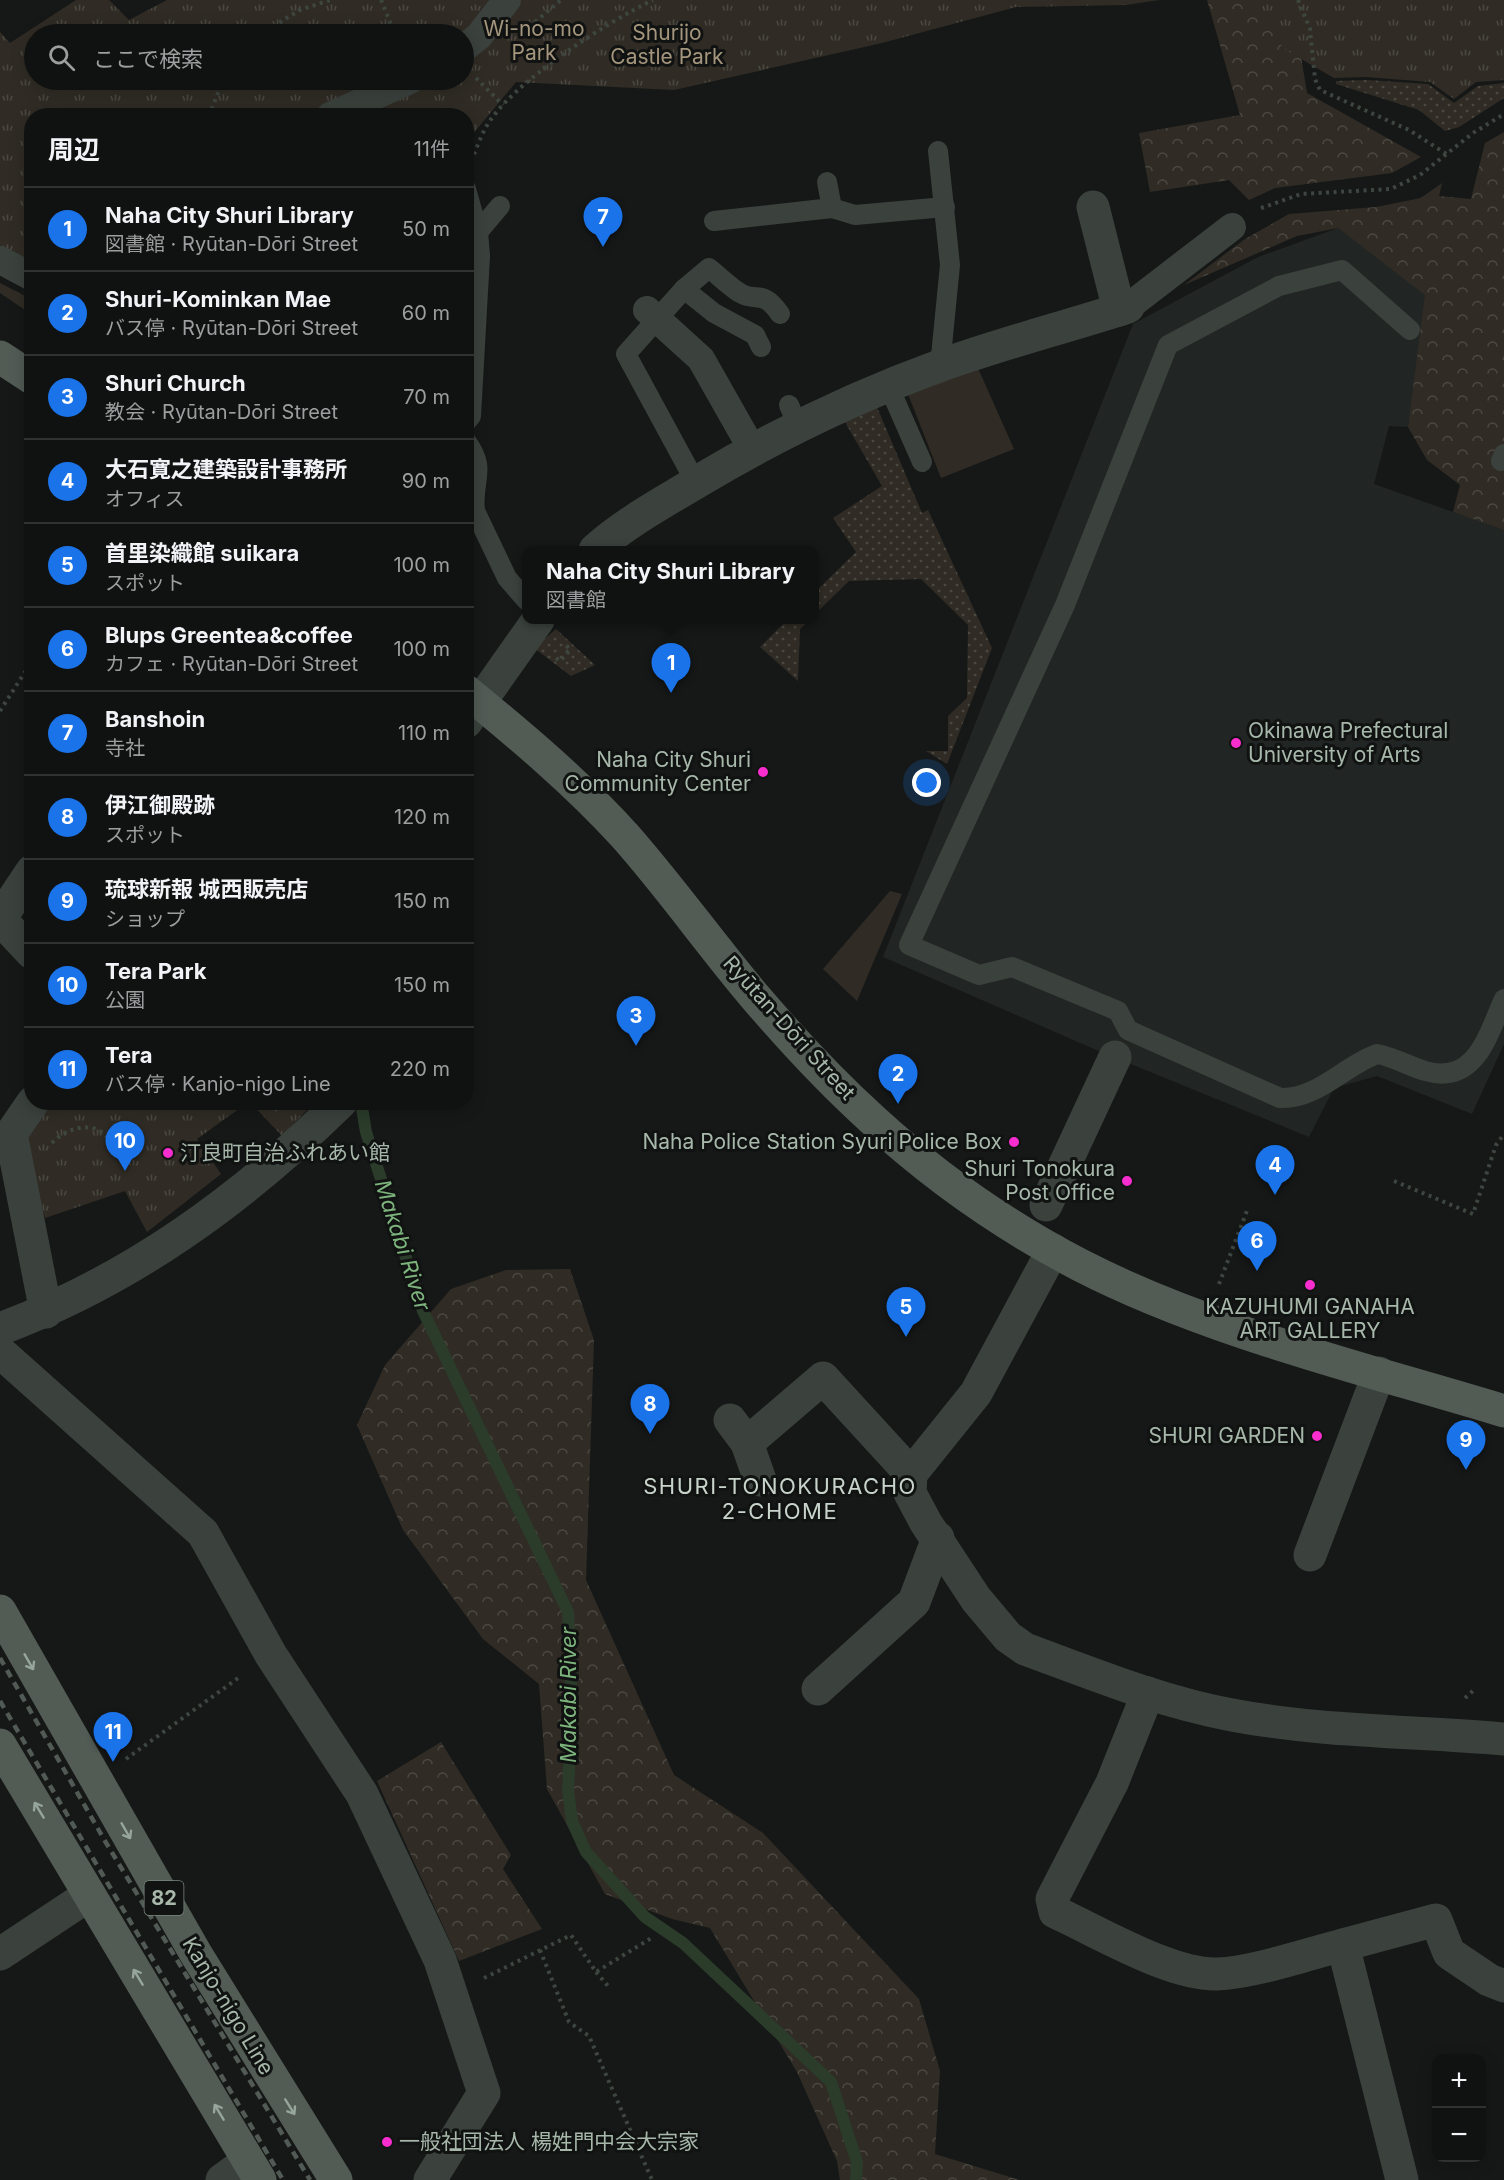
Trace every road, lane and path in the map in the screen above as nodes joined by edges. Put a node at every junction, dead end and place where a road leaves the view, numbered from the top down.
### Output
1 (330, 0) edge
2 (381, 0) edge
3 (507, 0) edge
4 (653, 0) edge
5 (1298, 0) edge
6 (277, 24) edge
7 (391, 24) edge
8 (474, 48) edge
9 (474, 69) edge
10 (219, 90) edge
11 (388, 90) edge
12 (503, 105) junction
13 (212, 108) edge
14 (348, 108) edge
15 (1504, 114) edge
16 (938, 150) dead end
17 (474, 152) edge
18 (1448, 155) junction
19 (827, 182) dead end
20 (500, 206) dead end
21 (945, 207) junction
22 (1093, 207) dead end
23 (832, 208) junction
24 (474, 218) edge
25 (714, 221) dead end
26 (1232, 227) joint
27 (478, 232) junction
28 (0, 260) edge
29 (24, 273) edge
30 (684, 289) junction
31 (1124, 309) junction
32 (652, 314) junction
33 (780, 314) dead end
34 (1410, 330) dead end
35 (761, 347) dead end
36 (0, 357) edge
37 (474, 363) edge
38 (940, 366) junction
39 (24, 373) edge
40 (889, 387) junction
41 (752, 449) junction
42 (474, 455) edge
43 (922, 462) dead end
44 (696, 483) junction
45 (474, 494) edge
46 (474, 506) edge
47 (600, 546) edge
48 (522, 595) edge
49 (535, 624) edge
50 (566, 645) dead end
51 (552, 655) dead end
52 (24, 674) edge
53 (474, 701) edge
54 (474, 707) edge
55 (0, 711) edge
56 (24, 883) edge
57 (0, 919) edge
58 (24, 944) edge
59 (1504, 999) edge
60 (1122, 1044) junction
61 (28, 1110) edge
62 (332, 1110) edge
63 (1504, 1134) edge
64 (120, 1152) dead end
65 (20, 1174) junction
66 (1394, 1181) dead end
67 (1047, 1205) dead end
68 (1248, 1208) dead end
69 (1053, 1250) junction
70 (1219, 1284) dead end
71 (46, 1312) junction
72 (0, 1329) edge
73 (0, 1352) edge
74 (1379, 1373) junction
75 (1504, 1411) edge
76 (911, 1474) junction
77 (760, 1480) dead end
78 (938, 1538) junction
79 (1310, 1554) dead end
80 (0, 1611) edge
81 (271, 1655) junction
82 (818, 1689) dead end
83 (1148, 1693) junction
84 (1504, 1739) edge
85 (0, 1745) edge
86 (126, 1759) dead end
87 (89, 1895) junction
88 (653, 1937) dead end
89 (1343, 1945) junction
90 (540, 1950) junction
91 (0, 1954) edge
92 (596, 1972) junction
93 (608, 1986) dead end
94 (1504, 1986) edge
95 (452, 1995) junction
96 (254, 2171) edge
97 (222, 2180) edge
98 (336, 2180) edge
99 (430, 2180) edge
100 (652, 2180) edge
101 (1402, 2180) edge

1 - 6 path
2 - 7 path
3 - 8 street
4 - 12 path
5 - 18 path
9 - 12 path
10 - 13 path
11 - 14 street
12 - 17 path
15 - 18 path
16 - 21 lane
18 - 26 path
19 - 23 lane
20 - 27 lane
21 - 23 lane
21 - 38 lane
22 - 31 street
23 - 25 lane
24 - 27 lane
26 - 31 street
27 - 37 lane
28 - 29 street
30 - 32 lane
30 - 33 lane
30 - 35 lane
31 - 38 street
32 - 41 street
32 - 44 lane
34 - 60 lane
36 - 39 main road
38 - 40 street
40 - 41 street
40 - 43 lane
41 - 44 street
42 - 45 lane
44 - 47 street
46 - 48 lane
49 - 53 street
50 - 51 path
52 - 55 path
54 - 69 main road, Ryūtan-Dōri Street
56 - 57 street
57 - 58 street
59 - 60 lane
60 - 67 street
61 - 65 street
62 - 71 street
63 - 66 path
64 - 65 path
65 - 71 street
68 - 70 path
69 - 74 main road, Ryūtan-Dōri Street
69 - 76 street
71 - 72 street
73 - 81 street
74 - 75 main road, Ryūtan-Dōri Street
74 - 79 street
76 - 77 street
76 - 78 street
78 - 82 street
78 - 83 street
80 -> 98 main road, Kanjo-nigo Line / 82
81 - 86 path
81 - 95 street
83 - 84 street
83 - 89 street
87 -> 85 main road
87 - 91 street
96 -> 87 main road
88 - 92 path
89 - 94 street
89 - 101 street
90 - 92 path
90 - 95 path
90 - 100 path
92 - 93 path
95 - 99 street
96 - 97 street

